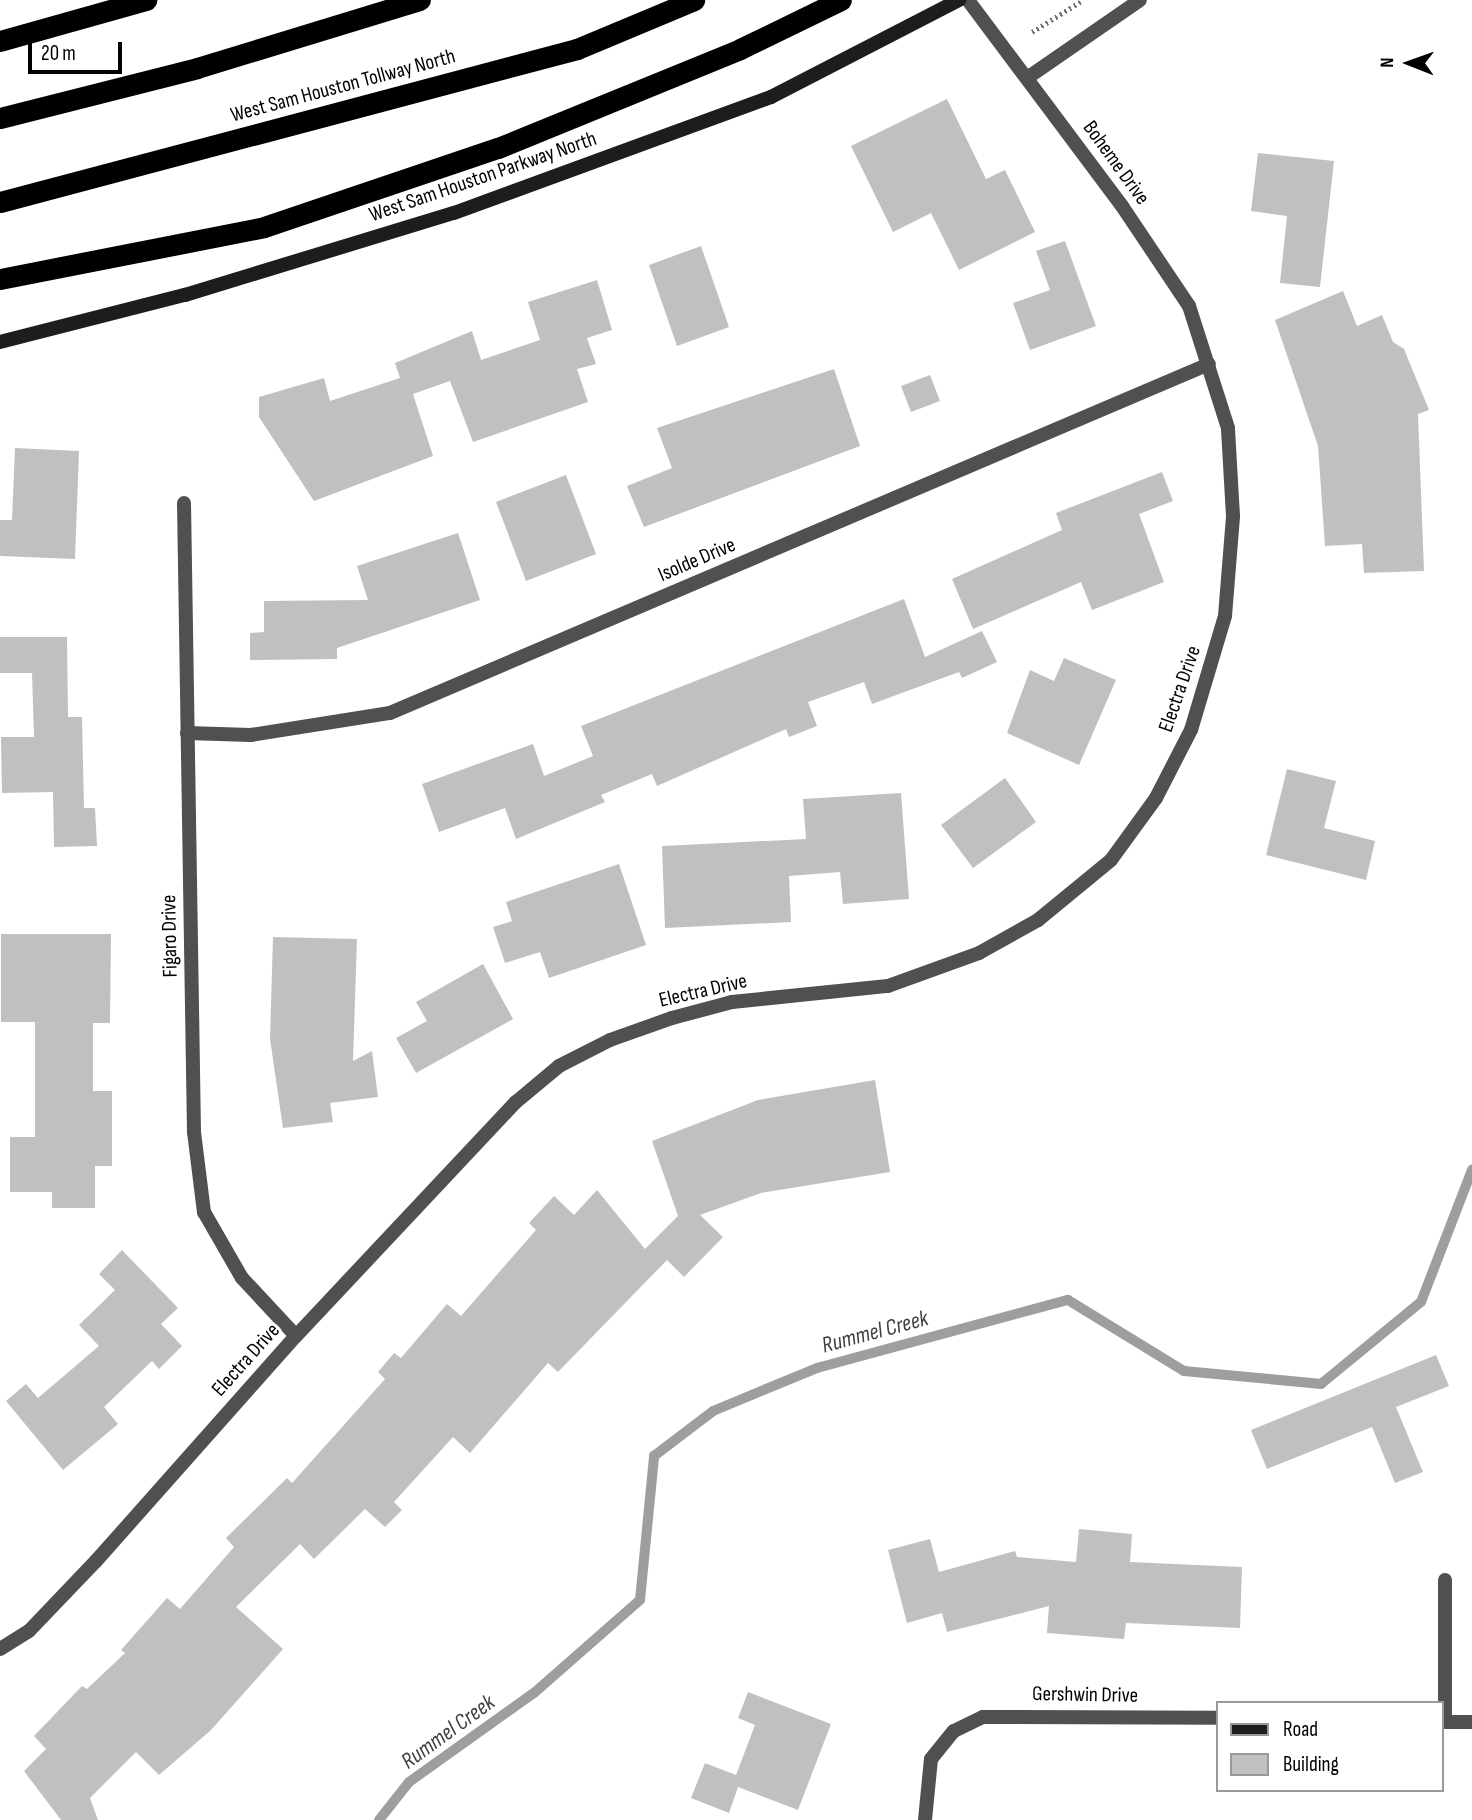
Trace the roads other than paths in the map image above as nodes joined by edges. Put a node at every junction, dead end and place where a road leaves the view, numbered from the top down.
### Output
1 (146, 0) edge
2 (420, 0) edge
3 (694, 0) edge
4 (841, 0) edge
5 (959, 0) edge
6 (968, 0) edge
7 (1140, 0) edge
8 (0, 41) edge
9 (1027, 78) junction
10 (0, 118) edge
11 (0, 202) edge
12 (0, 279) edge
13 (0, 342) edge
14 (1209, 364) junction
15 (184, 503) dead end
16 (187, 733) junction
17 (296, 1336) junction
18 (1445, 1580) dead end
19 (0, 1648) edge
20 (1216, 1718) edge
21 (1444, 1722) edge
22 (1472, 1722) edge
23 (925, 1820) edge

1 - 8 highway
2 - 10 highway
3 - 11 highway, West Sam Houston Tollway North
4 - 12 highway
5 - 13 main road, West Sam Houston Parkway North
6 - 9 street, Boheme Drive
7 - 9 street
9 - 14 street, Boheme Drive
14 - 16 street, Isolde Drive
14 - 17 street, Electra Drive
15 - 16 street, Figaro Drive
16 - 17 street, Figaro Drive
17 - 19 street, Electra Drive
18 - 21 street
20 - 23 street, Gershwin Drive
21 - 22 street

